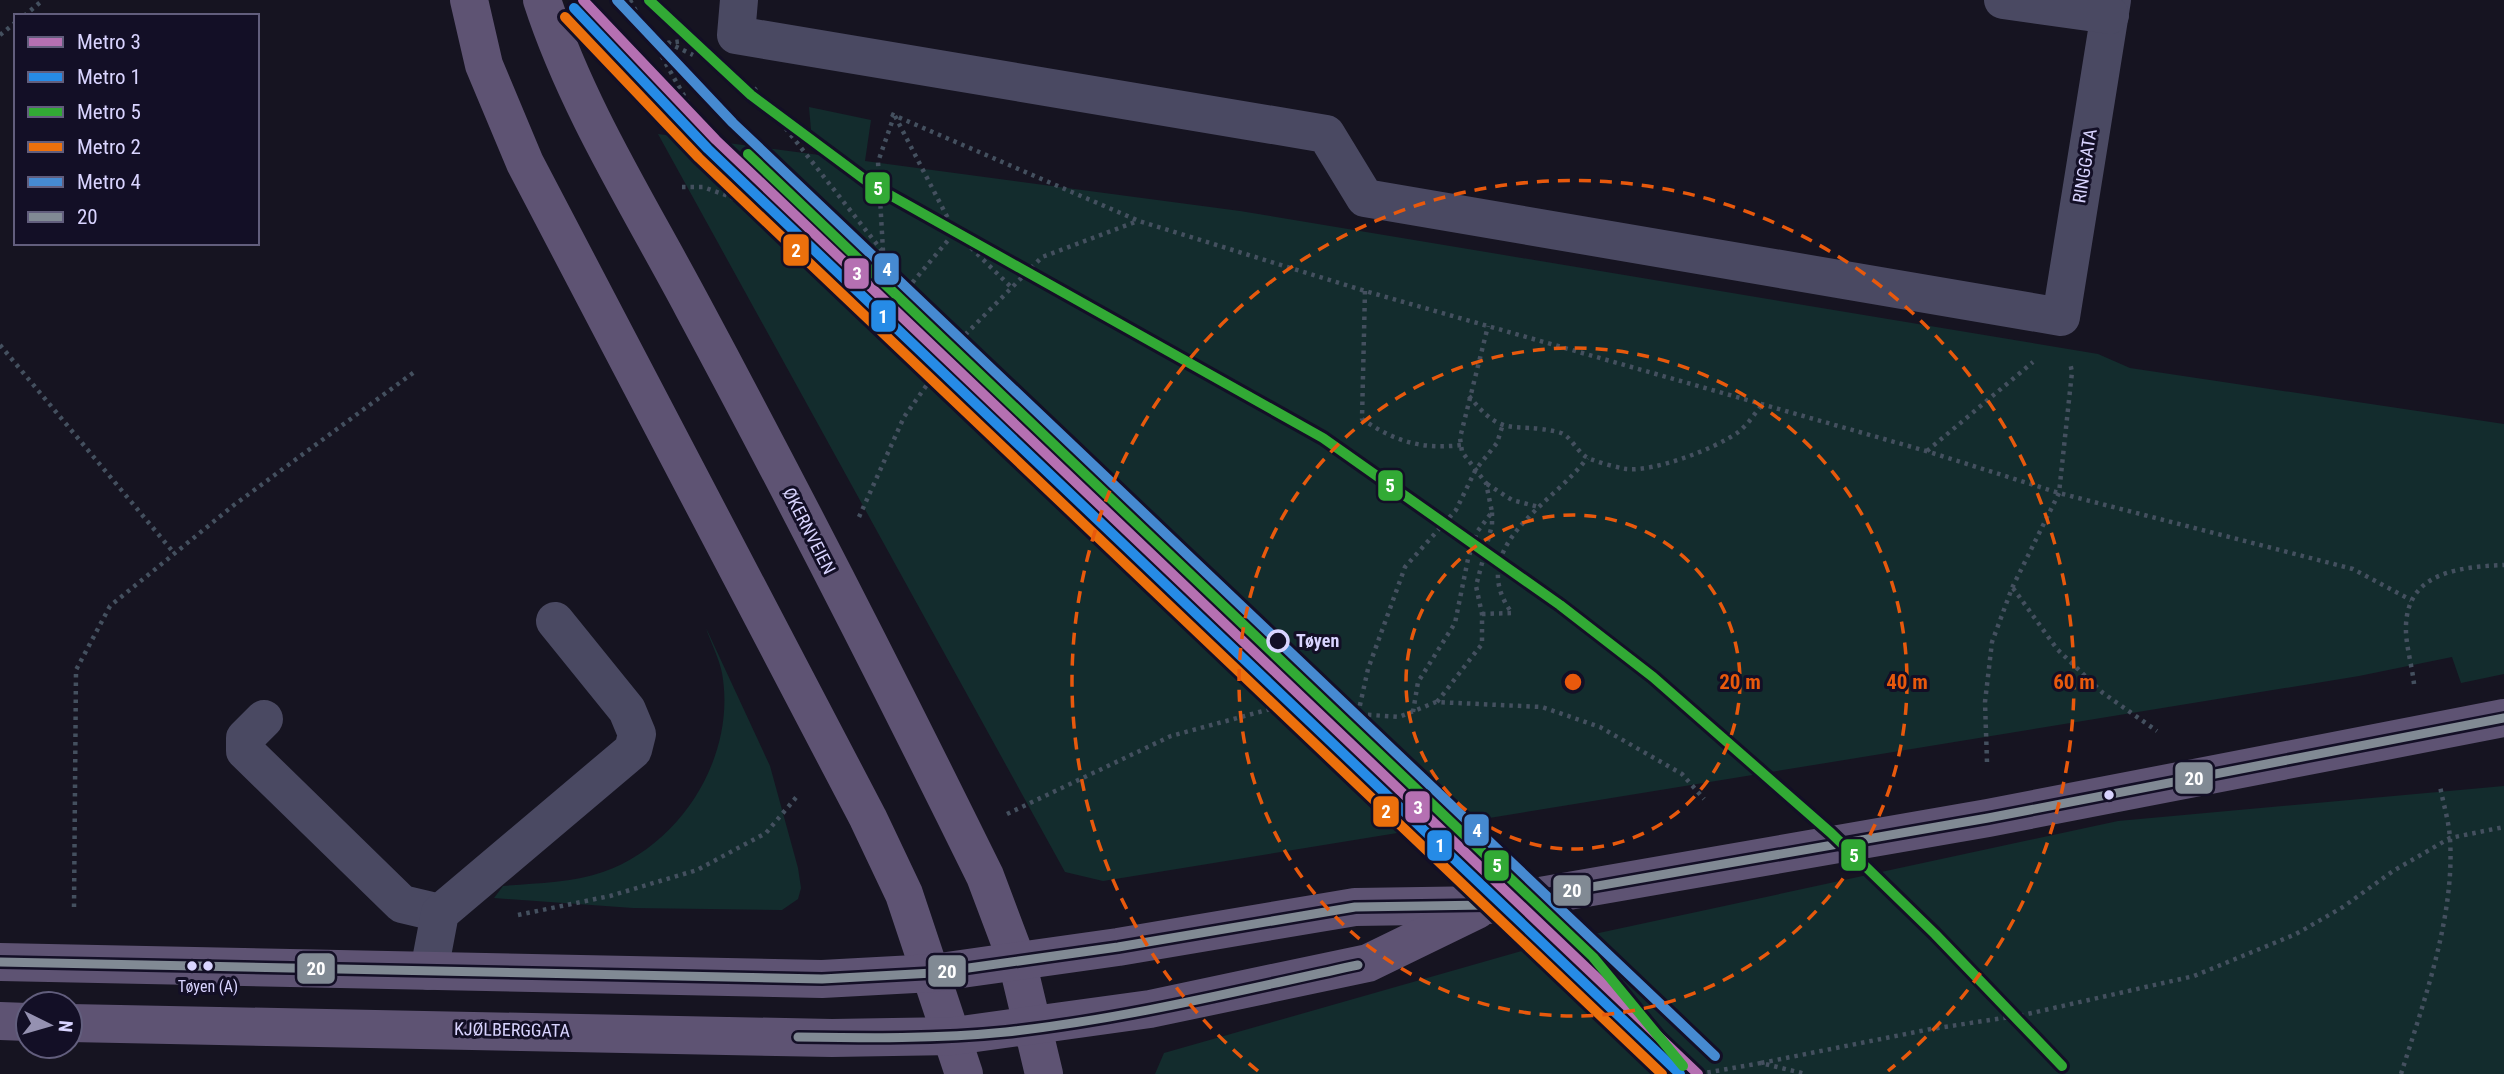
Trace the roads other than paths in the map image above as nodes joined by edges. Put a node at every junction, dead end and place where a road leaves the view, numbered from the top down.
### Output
1 (469, 0) edge
2 (542, 0) edge
3 (738, 0) edge
4 (2003, 0) edge
5 (2111, 8) edge
6 (555, 621) dead end
7 (2504, 718) edge
8 (264, 719) dead end
9 (1488, 905) junction
10 (440, 913) junction
11 (1017, 961) junction
12 (0, 962) edge
13 (429, 971) junction
14 (933, 973) junction
15 (84, 1023) edge
16 (1034, 1027) junction
17 (954, 1036) junction
18 (964, 1074) edge
19 (1044, 1074) edge

1 - 14 main road
2 - 11 main road, ØKERNVEIEN
3 - 5 street, RINGGATA
4 - 5 street, RINGGATA
6 - 10 street
7 - 9 main road
8 - 10 street
9 - 11 main road
9 - 16 main road, KJØLBERGGATA
10 - 13 street
11 - 14 main road
11 - 16 main road, ØKERNVEIEN
12 - 13 main road
13 - 14 main road
14 - 17 main road
15 - 17 main road, KJØLBERGGATA
16 - 17 main road, KJØLBERGGATA
16 - 19 main road, ØKERNVEIEN
17 - 18 main road

